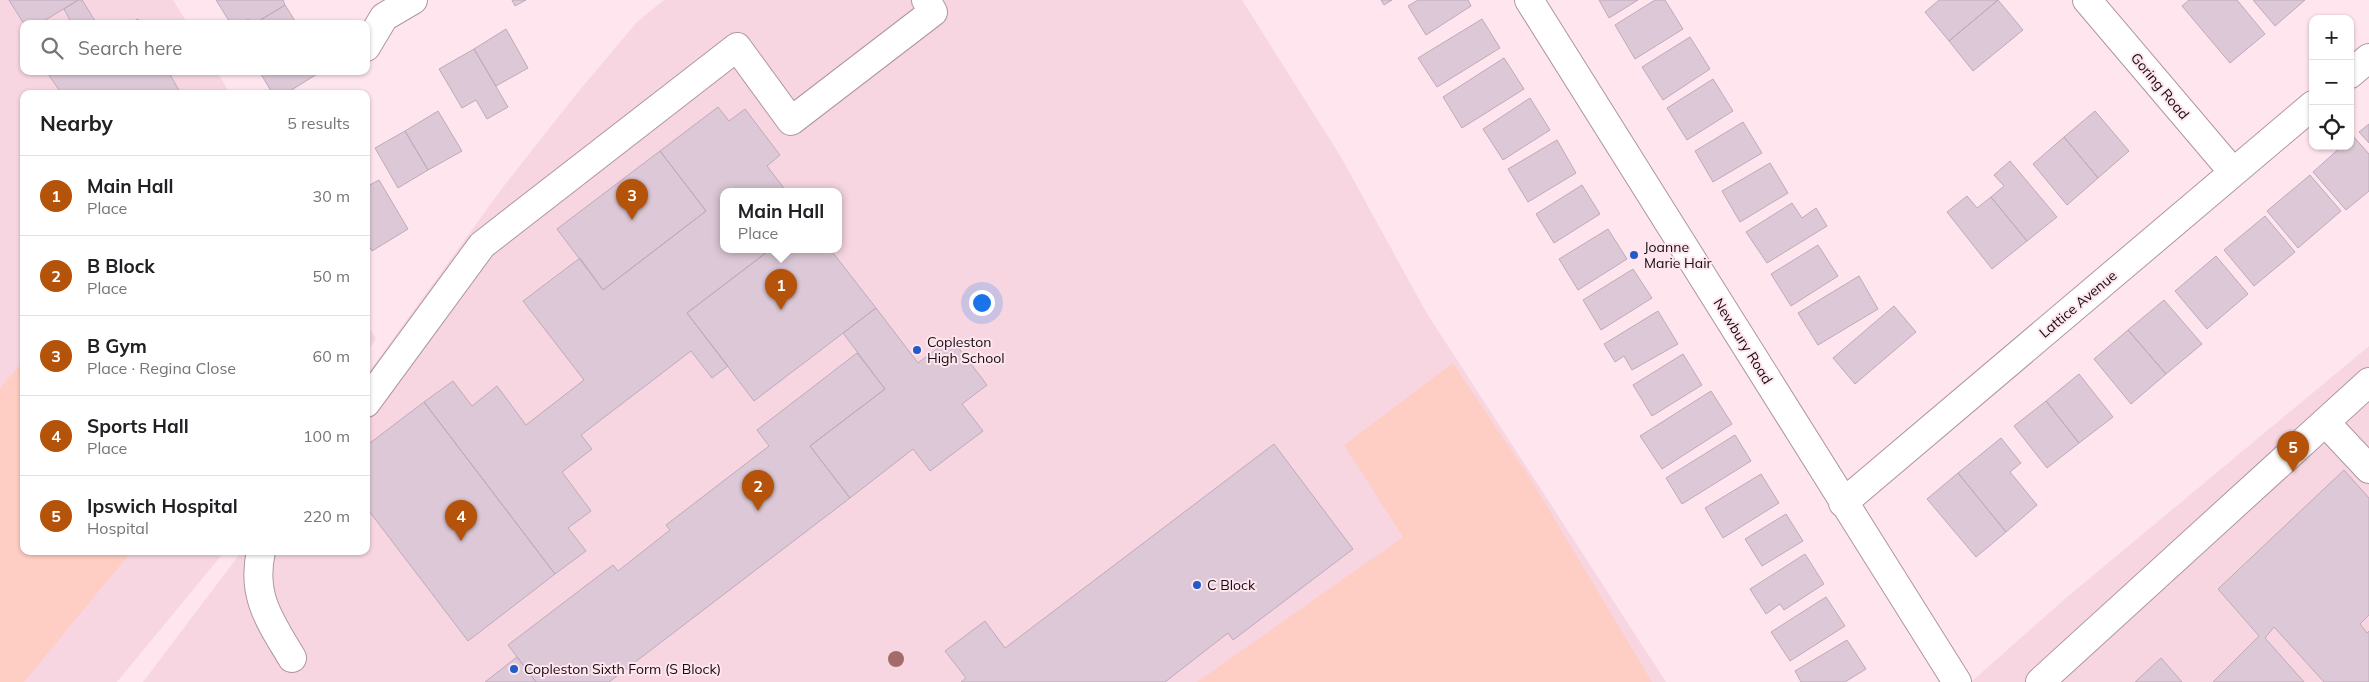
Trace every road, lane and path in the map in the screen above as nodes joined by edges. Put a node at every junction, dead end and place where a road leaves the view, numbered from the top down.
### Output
1 (413, 0) edge
2 (926, 0) edge
3 (1529, 0) edge
4 (2087, 0) edge
5 (380, 9) edge
6 (370, 36) edge
7 (2369, 58) edge
8 (2354, 71) edge
9 (2309, 108) edge
10 (2233, 172) junction
11 (2369, 382) edge
12 (370, 398) edge
13 (2325, 422) junction
14 (2369, 469) edge
15 (1843, 503) junction
16 (261, 555) edge
17 (292, 658) dead end
18 (1957, 682) edge
19 (2040, 682) edge

1 - 5 street
2 - 12 street
3 - 15 street, Newbury Road
4 - 10 street, Goring Road
5 - 6 street
7 - 8 street
9 - 10 street, Lattice Avenue
10 - 15 street, Lattice Avenue
11 - 13 street
13 - 14 street
13 - 19 street
15 - 18 street, Newbury Road
16 - 17 street

